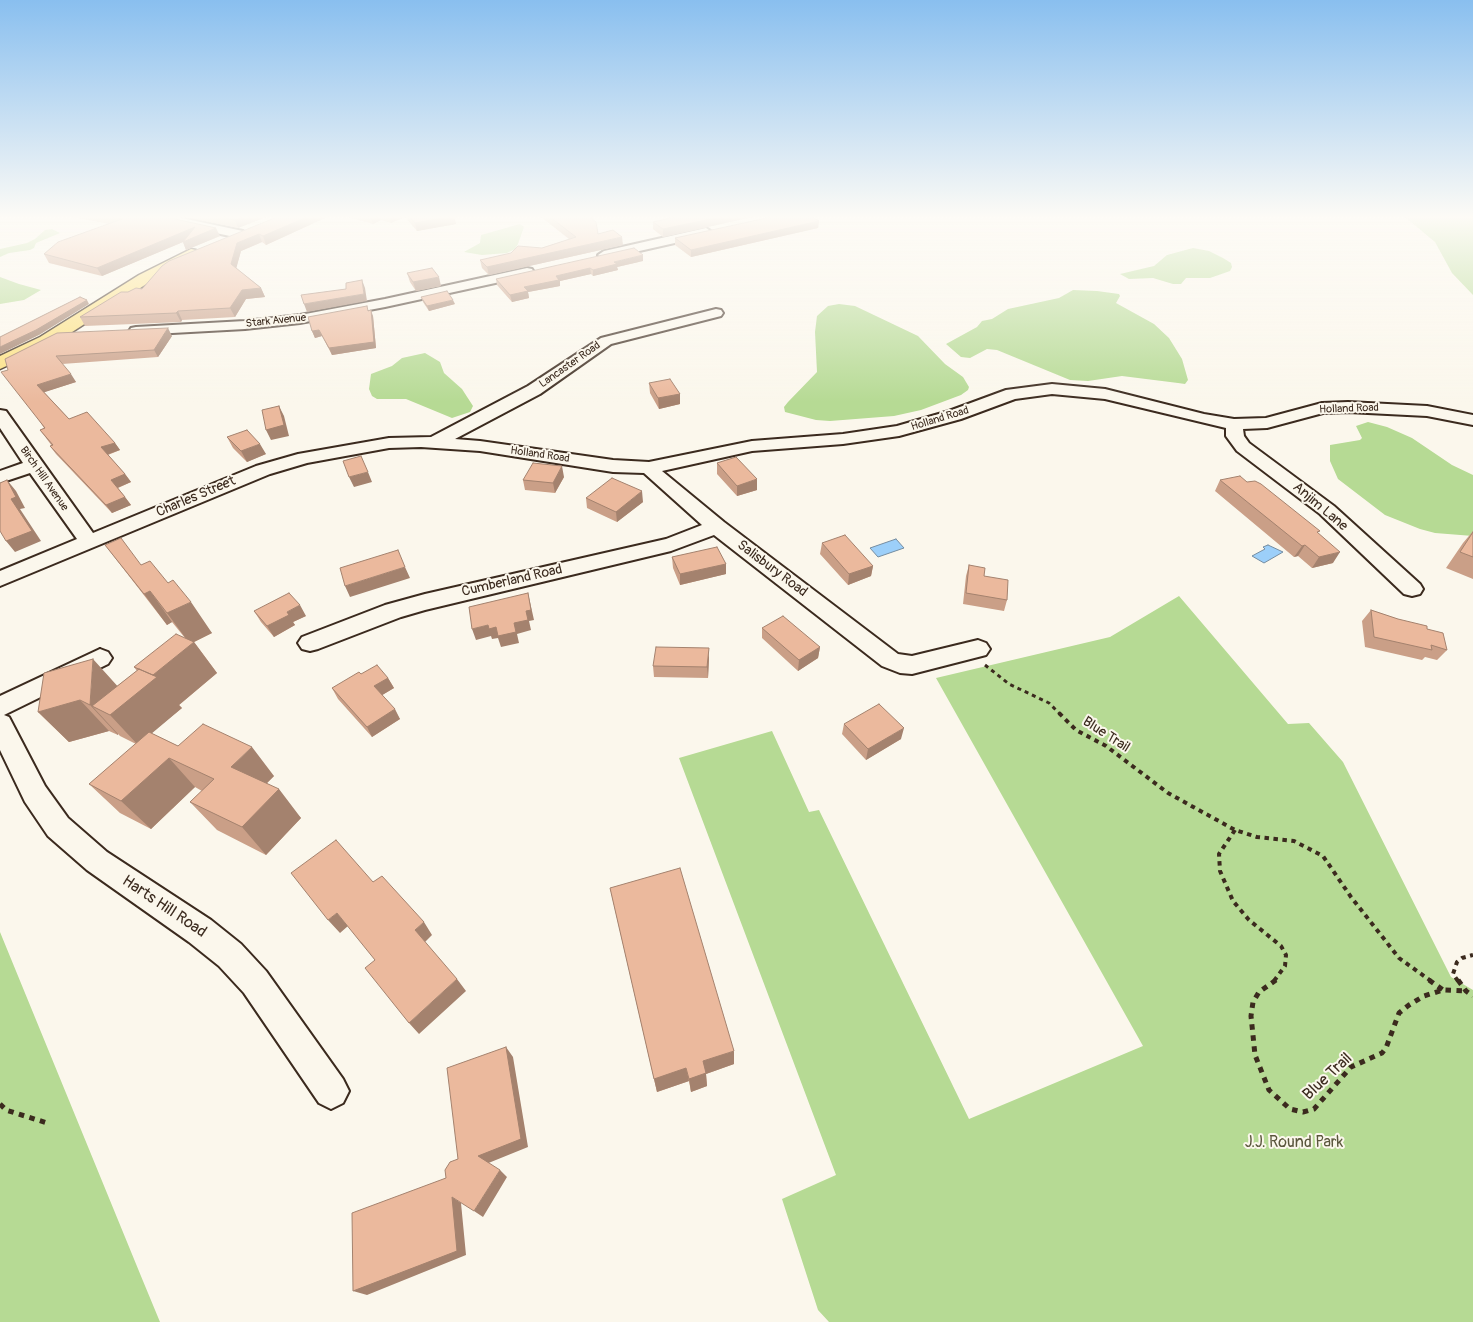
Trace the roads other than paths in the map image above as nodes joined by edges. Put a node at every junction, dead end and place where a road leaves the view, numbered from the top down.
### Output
1 (145, 279) edge
2 (498, 279) edge
3 (716, 314) dead end
4 (125, 332) edge
5 (57, 334) junction
6 (82, 334) edge
7 (0, 363) edge
8 (0, 415) edge
9 (1473, 420) edge
10 (1234, 424) junction
11 (401, 442) joint
12 (434, 443) junction
13 (34, 466) junction
14 (648, 468) junction
15 (0, 477) edge
16 (716, 528) junction
17 (89, 542) junction
18 (0, 579) edge
19 (1412, 589) dead end
20 (310, 643) dead end
21 (974, 650) road end
22 (100, 658) dead end
23 (0, 708) edge
24 (0, 724) edge
25 (331, 1091) dead end

1 - 5 main road
2 - 4 street, Stark Avenue
3 - 12 street, Lancaster Road
5 - 6 street
5 - 7 main road
8 - 13 street, Birch Hill Avenue
9 - 10 street, Holland Road
10 - 14 street, Holland Road
10 - 19 street, Anjim Lane
11 - 12 street, Holland Road
11 - 17 street, Charles Street
12 - 14 street, Holland Road
13 - 15 street
13 - 17 street, Birch Hill Avenue
14 - 16 street, Salisbury Road
16 - 20 street, Cumberland Road
16 - 21 street, Salisbury Road
17 - 18 street, Charles Street
22 - 23 street
24 - 25 street, Harts Hill Road

